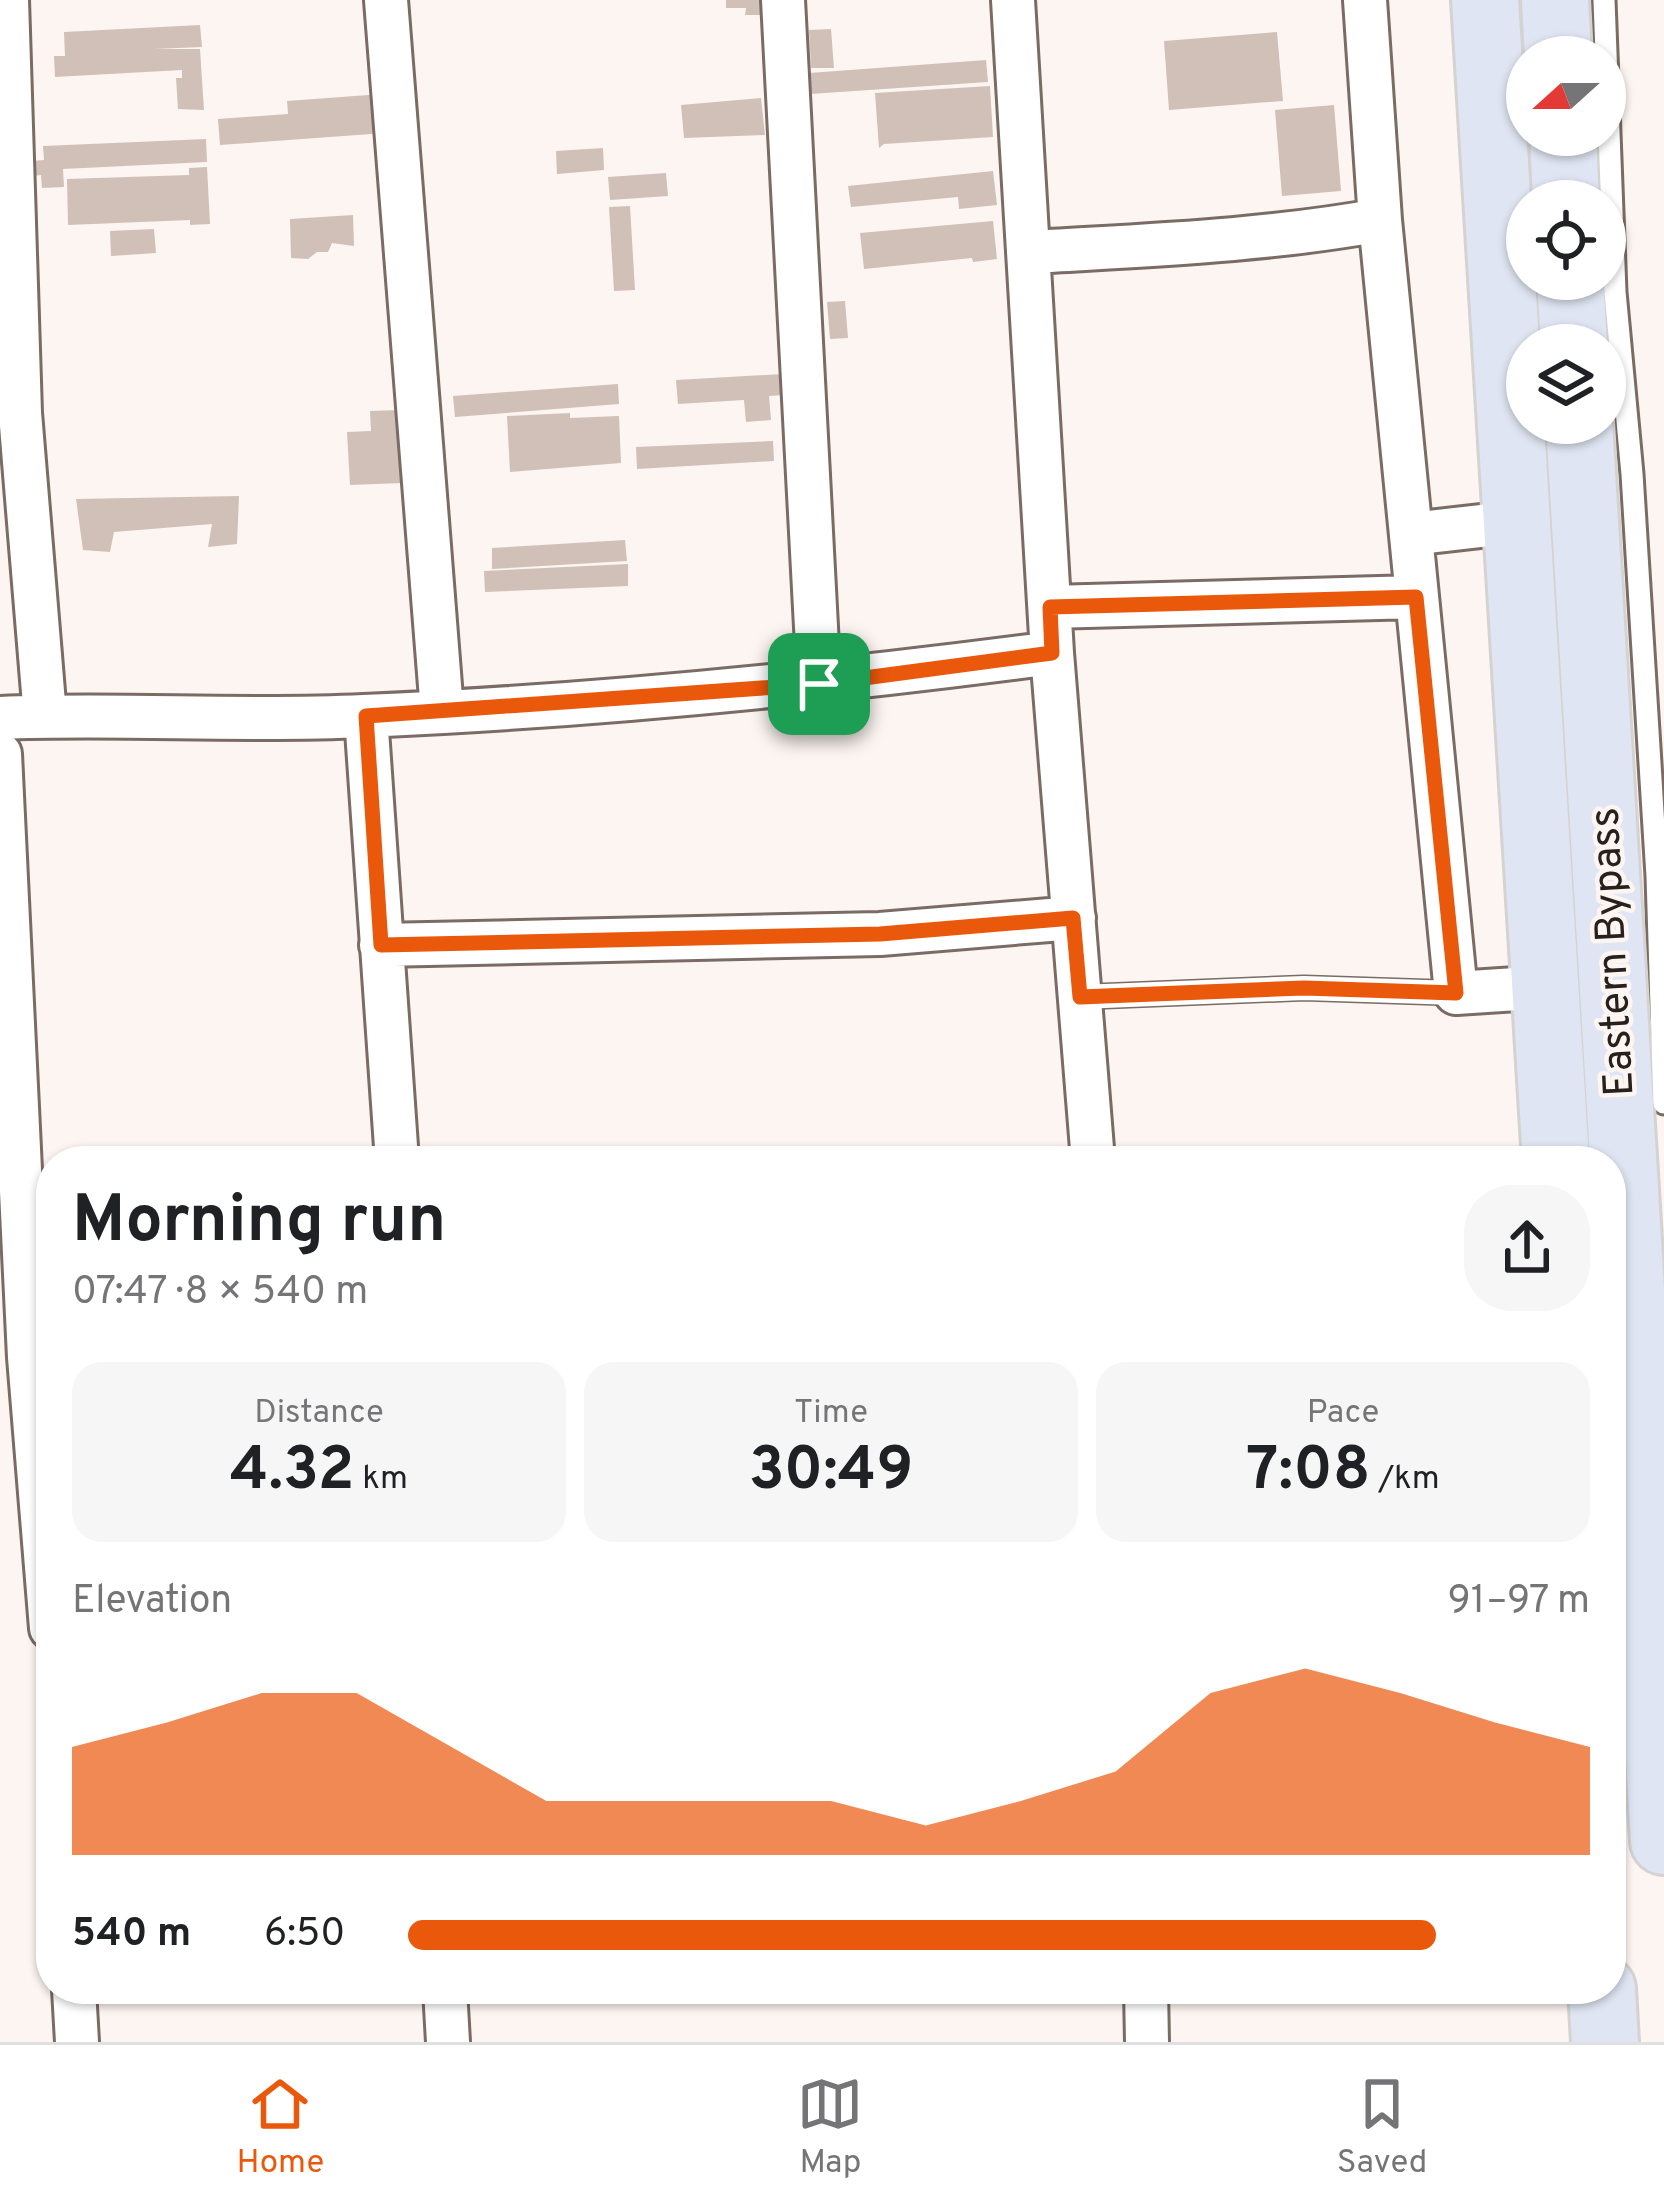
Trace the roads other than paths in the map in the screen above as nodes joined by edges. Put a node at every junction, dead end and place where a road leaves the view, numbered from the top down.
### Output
1 (8, 0) edge
2 (386, 0) edge
3 (783, 0) edge
4 (1013, 0) edge
5 (1365, 0) edge
6 (1485, 0) edge
7 (1556, 0) edge
8 (1604, 0) edge
9 (1557, 36) edge
10 (1380, 220) junction
11 (1031, 252) junction
12 (1580, 444) edge
13 (1516, 522) junction
14 (1411, 534) junction
15 (1416, 597) junction
16 (1050, 607) junction
17 (1052, 653) junction
18 (819, 684) junction
19 (442, 710) junction
20 (45, 716) junction
21 (366, 716) junction
22 (0, 718) edge
23 (0, 754) edge
24 (1073, 918) junction
25 (381, 945) junction
26 (1546, 987) junction
27 (1456, 993) junction
28 (1080, 997) junction
29 (1664, 1103) edge
30 (396, 1146) edge
31 (1092, 1146) edge
32 (1555, 1146) edge
33 (1622, 1146) edge
34 (1626, 1207) edge
35 (36, 1444) edge
36 (1664, 1841) edge
37 (75, 2004) edge
38 (446, 2004) edge
39 (1146, 2004) edge
40 (1603, 2004) edge
41 (77, 2042) edge
42 (448, 2042) edge
43 (1147, 2042) edge
44 (1605, 2042) edge

1 - 20 street
2 - 19 street
3 - 18 street
4 - 11 street
5 - 10 street
6 - 13 main road, Eastern Bypass
7 - 9 main road
8 - 29 lane
10 - 11 street
10 - 14 street
11 - 16 street
12 - 33 main road, Eastern Bypass
13 - 14 street
13 - 26 main road, Eastern Bypass
14 - 15 street
15 - 16 street
15 - 27 street
16 - 17 street
17 - 18 street
17 - 24 street
18 - 19 street
19 - 21 street
20 - 21 street
20 - 22 street
21 - 25 street
23 - 35 street
24 - 25 street
24 - 28 street
25 - 30 street
26 - 27 street
26 - 32 main road, Eastern Bypass
27 - 28 lane
28 - 31 street
34 - 36 main road, Eastern Bypass
37 - 41 street
38 - 42 street
39 - 43 street
40 - 44 main road

